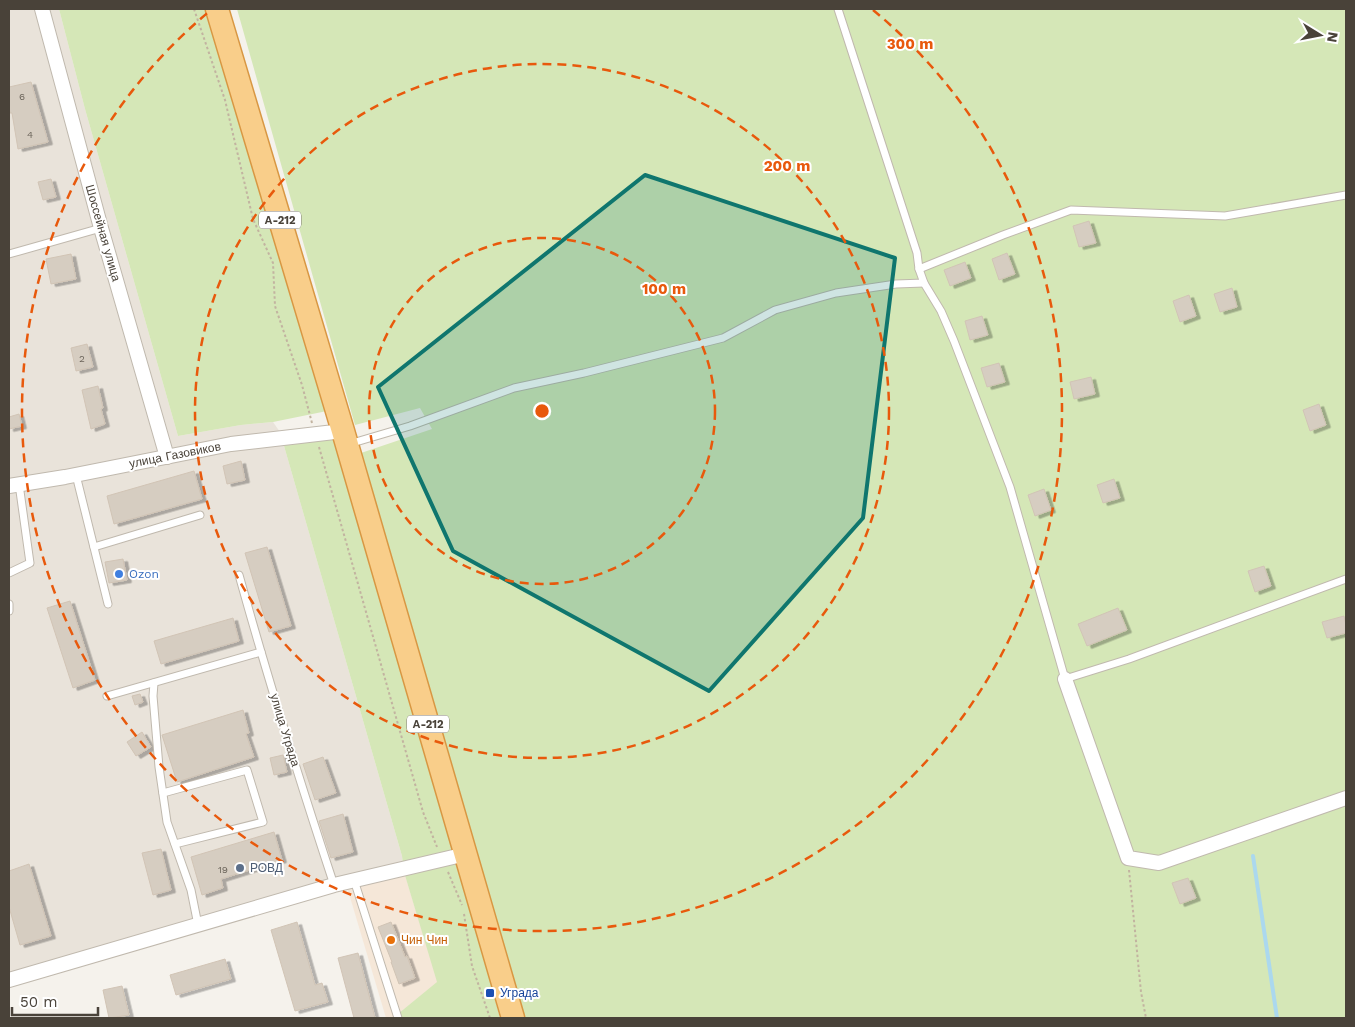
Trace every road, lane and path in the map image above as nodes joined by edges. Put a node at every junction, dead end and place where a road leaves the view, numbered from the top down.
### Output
1 (42, 9) edge
2 (194, 9) edge
3 (217, 9) edge
4 (838, 9) edge
5 (1346, 195) edge
6 (101, 228) junction
7 (9, 254) edge
8 (919, 269) junction
9 (924, 282) junction
10 (316, 434) junction
11 (345, 438) junction
12 (167, 456) junction
13 (76, 475) junction
14 (14, 485) edge
15 (200, 515) dead end
16 (94, 546) junction
17 (9, 573) edge
18 (239, 575) dead end
19 (1346, 579) edge
20 (9, 604) edge
21 (108, 604) dead end
22 (9, 611) edge
23 (261, 652) junction
24 (1065, 678) junction
25 (154, 683) junction
26 (107, 696) dead end
27 (163, 793) junction
28 (1346, 798) edge
29 (175, 844) junction
30 (466, 854) junction
31 (1128, 858) junction
32 (442, 860) junction
33 (354, 880) junction
34 (334, 885) junction
35 (198, 925) junction
36 (9, 980) edge
37 (398, 1018) edge
38 (490, 1018) edge
39 (513, 1018) edge
40 (1146, 1018) edge

1 - 6 street, Шоссейная улица
2 - 10 path
3 - 11 highway, А-212
4 - 8 lane
5 - 8 lane
6 - 7 lane
6 - 12 street, Шоссейная улица
8 - 9 lane
9 - 11 lane
9 - 24 lane
10 - 11 street, улица Газовиков
10 - 12 street, улица Газовиков
10 - 32 path
11 - 30 highway, А-212
12 - 13 street, улица Газовиков
13 - 14 street, улица Газовиков
13 - 16 lane
14 - 17 lane
15 - 16 lane
16 - 21 lane
18 - 23 lane, улица Уграда
19 - 24 lane
20 - 22 lane
23 - 25 lane
23 - 34 lane, улица Уграда
24 - 31 street
25 - 26 lane
25 - 27 lane
27 - 29 lane
27 - 29 lane
28 - 31 street
29 - 35 lane
30 - 32 street
30 - 39 highway, А-212
31 - 40 path
32 - 33 street
32 - 38 path
33 - 34 street
33 - 37 lane
34 - 35 street
35 - 36 street

